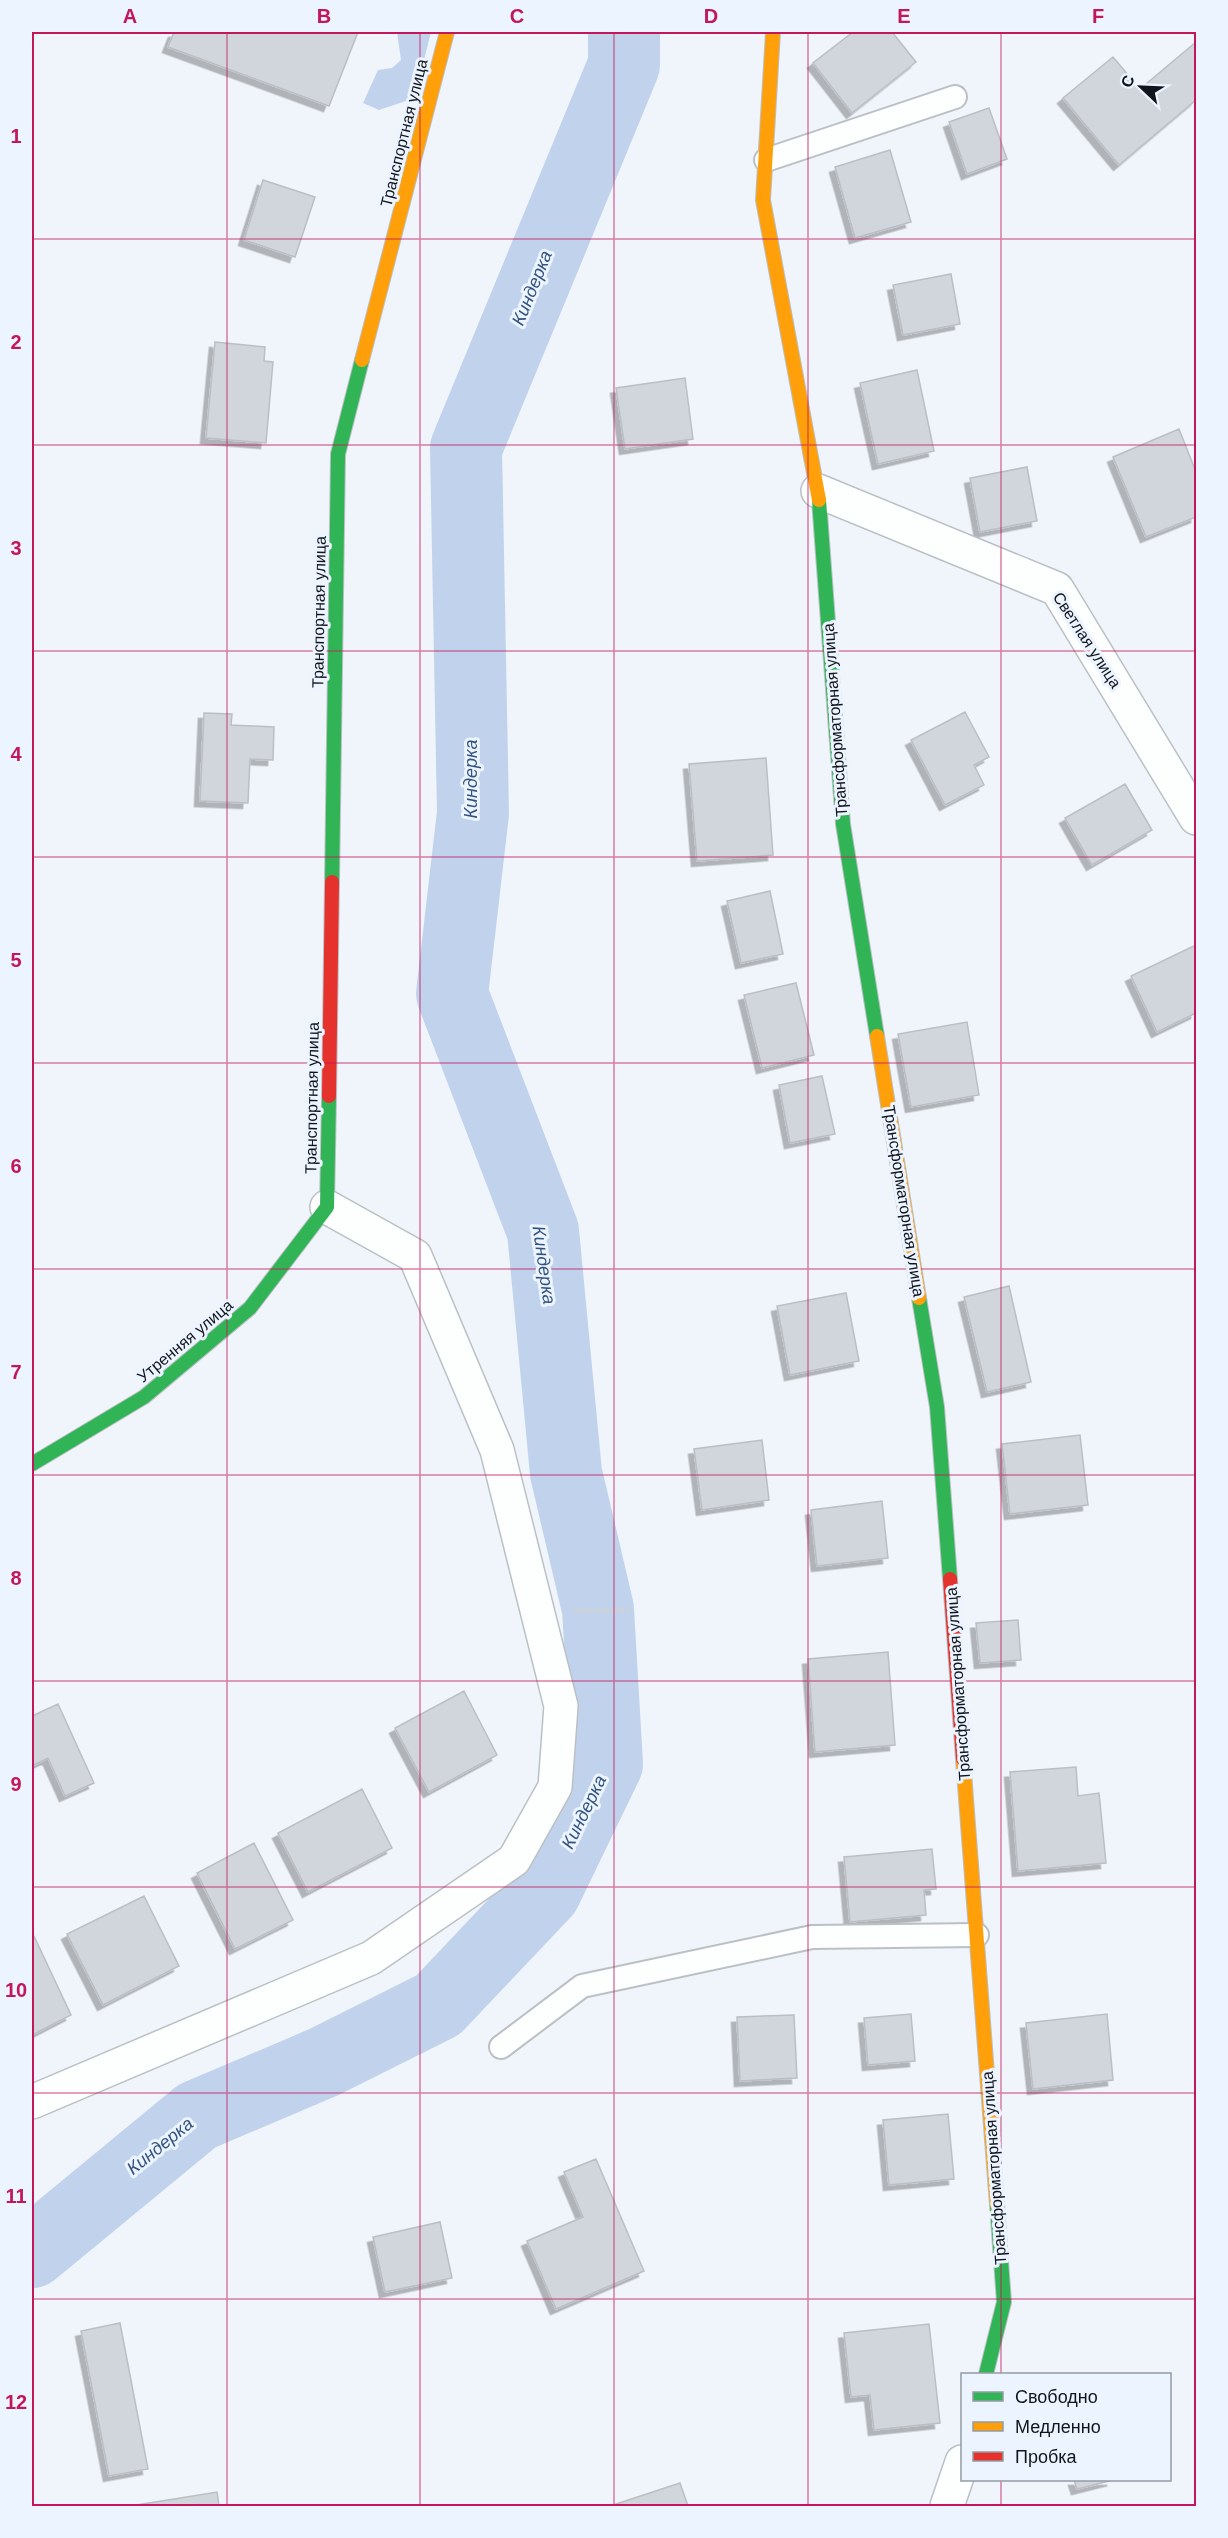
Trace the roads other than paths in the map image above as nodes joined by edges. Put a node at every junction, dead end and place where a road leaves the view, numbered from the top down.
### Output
1 (447, 32) edge
2 (773, 32) edge
3 (955, 97) dead end
4 (766, 160) junction
5 (818, 490) junction
6 (1197, 818) edge
7 (327, 1207) junction
8 (32, 1464) edge
9 (977, 1935) junction
10 (501, 2046) dead end
11 (32, 2102) edge
12 (986, 2373) edge
13 (961, 2468) edge
14 (947, 2506) edge

1 - 7 street, Транспортная улица
2 - 4 street, Трансформаторная улица
3 - 4 lane
4 - 5 street, Трансформаторная улица
5 - 6 street, Светлая улица
5 - 9 street, Трансформаторная улица
7 - 8 street, Утренняя улица
7 - 11 street
9 - 10 lane
9 - 12 street, Трансформаторная улица
13 - 14 street

